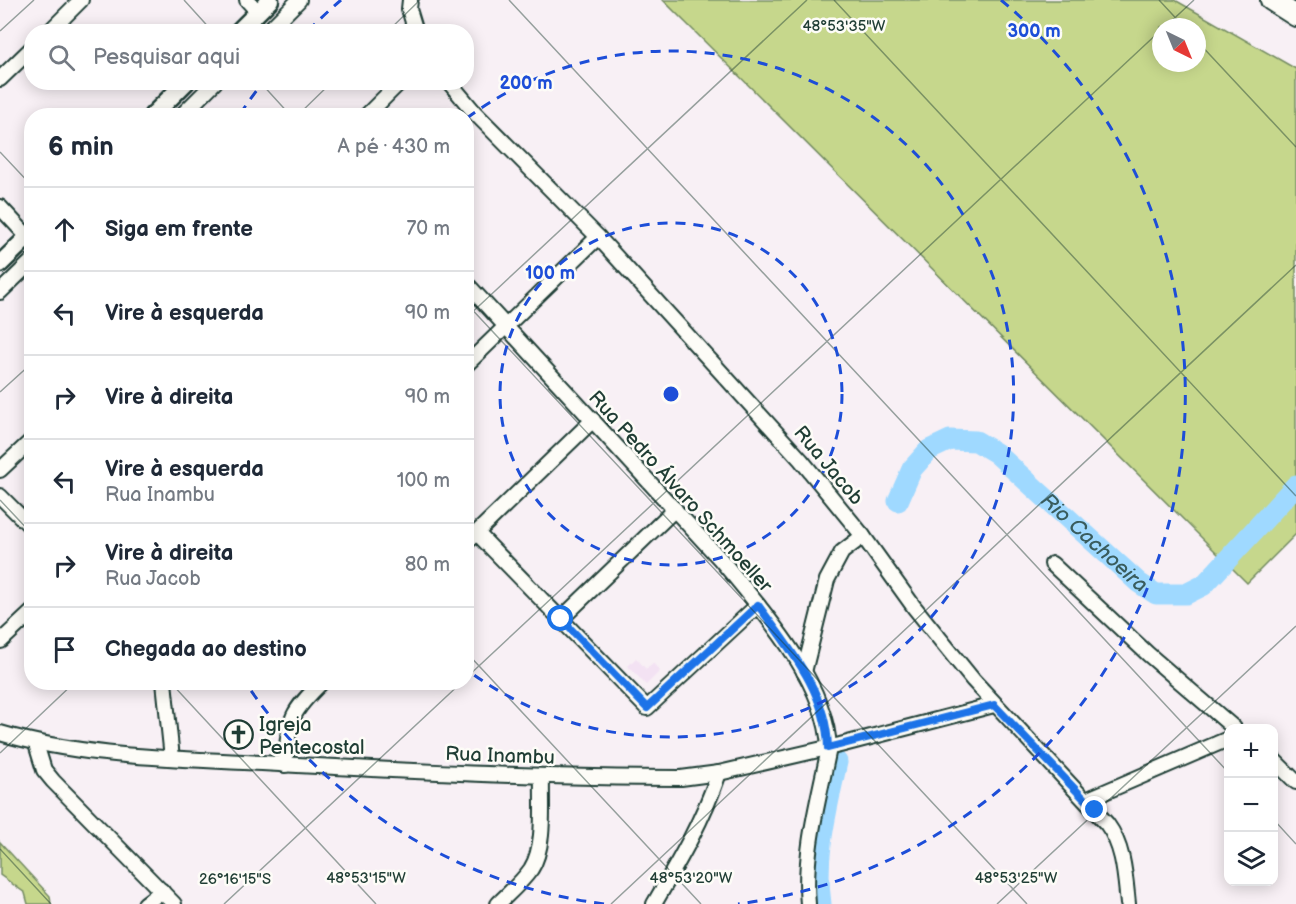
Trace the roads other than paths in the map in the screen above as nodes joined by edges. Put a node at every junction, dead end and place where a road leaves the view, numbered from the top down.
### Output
1 (81, 0) edge
2 (270, 0) edge
3 (300, 0) edge
4 (410, 0) edge
5 (1271, 0) edge
6 (252, 6) edge
7 (1296, 16) edge
8 (57, 24) edge
9 (242, 24) edge
10 (275, 24) edge
11 (414, 24) edge
12 (24, 56) edge
13 (0, 79) edge
14 (178, 90) edge
15 (207, 90) edge
16 (392, 90) edge
17 (456, 90) edge
18 (160, 108) edge
19 (189, 108) edge
20 (374, 108) edge
21 (471, 108) edge
22 (474, 112) edge
23 (0, 207) edge
24 (24, 229) edge
25 (598, 237) junction
26 (24, 241) edge
27 (0, 264) edge
28 (24, 269) edge
29 (0, 292) edge
30 (474, 292) edge
31 (506, 326) junction
32 (474, 357) edge
33 (593, 420) junction
34 (24, 448) edge
35 (0, 471) edge
36 (0, 496) edge
37 (675, 509) junction
38 (24, 520) edge
39 (477, 532) junction
40 (474, 535) edge
41 (863, 536) junction
42 (1052, 564) dead end
43 (758, 605) junction
44 (24, 619) edge
45 (561, 619) junction
46 (1, 641) edge
47 (804, 672) junction
48 (165, 690) edge
49 (314, 690) edge
50 (994, 705) junction
51 (1228, 724) edge
52 (0, 733) edge
53 (1224, 741) edge
54 (36, 744) junction
55 (828, 748) junction
56 (172, 758) junction
57 (1278, 764) edge
58 (285, 765) junction
59 (719, 773) junction
60 (542, 776) junction
61 (1296, 782) edge
62 (1086, 800) junction
63 (162, 891) junction
64 (145, 904) edge
65 (174, 904) edge
66 (498, 904) edge
67 (654, 904) edge
68 (808, 904) edge
69 (1128, 904) edge

1 - 8 street
2 - 6 main road
3 - 10 street
4 - 11 street
5 - 7 highway
6 - 9 main road
12 - 13 street
14 - 18 main road
15 - 19 street
16 - 20 street
17 - 21 street, Rua Jacob
22 - 25 street, Rua Jacob
23 - 24 street
25 - 31 street
25 - 41 street, Rua Jacob
26 - 27 main road
28 - 29 street
30 - 31 street, Rua Pedro Álvaro Schmoeller
31 - 32 street
31 - 33 street, Rua Pedro Álvaro Schmoeller
33 - 37 street, Rua Pedro Álvaro Schmoeller
33 - 39 street
34 - 35 street
36 - 38 street
37 - 43 street, Rua Pedro Álvaro Schmoeller
37 - 45 street
39 - 40 street
39 - 45 street
41 - 47 street
41 - 50 street, Rua Jacob
42 - 51 street
43 - 45 street
43 - 47 street, Rua Pedro Álvaro Schmoeller
44 - 46 street
47 - 55 street, Rua Pedro Álvaro Schmoeller
48 - 56 street
49 - 58 street
50 - 55 street, Rua Inambu
50 - 62 street, Rua Jacob
52 - 54 street, Rua Inambu
53 - 62 street
54 - 56 street, Rua Inambu
54 - 63 street
55 - 59 street, Rua Inambu
55 - 68 street, Rua Pedro Álvaro Schmoeller
56 - 58 street, Rua Inambu
57 - 61 street
58 - 60 street, Rua Inambu
59 - 60 street, Rua Inambu
59 - 67 street
60 - 66 street
62 - 69 street, Rua Jacob
63 - 64 street
63 - 65 street

